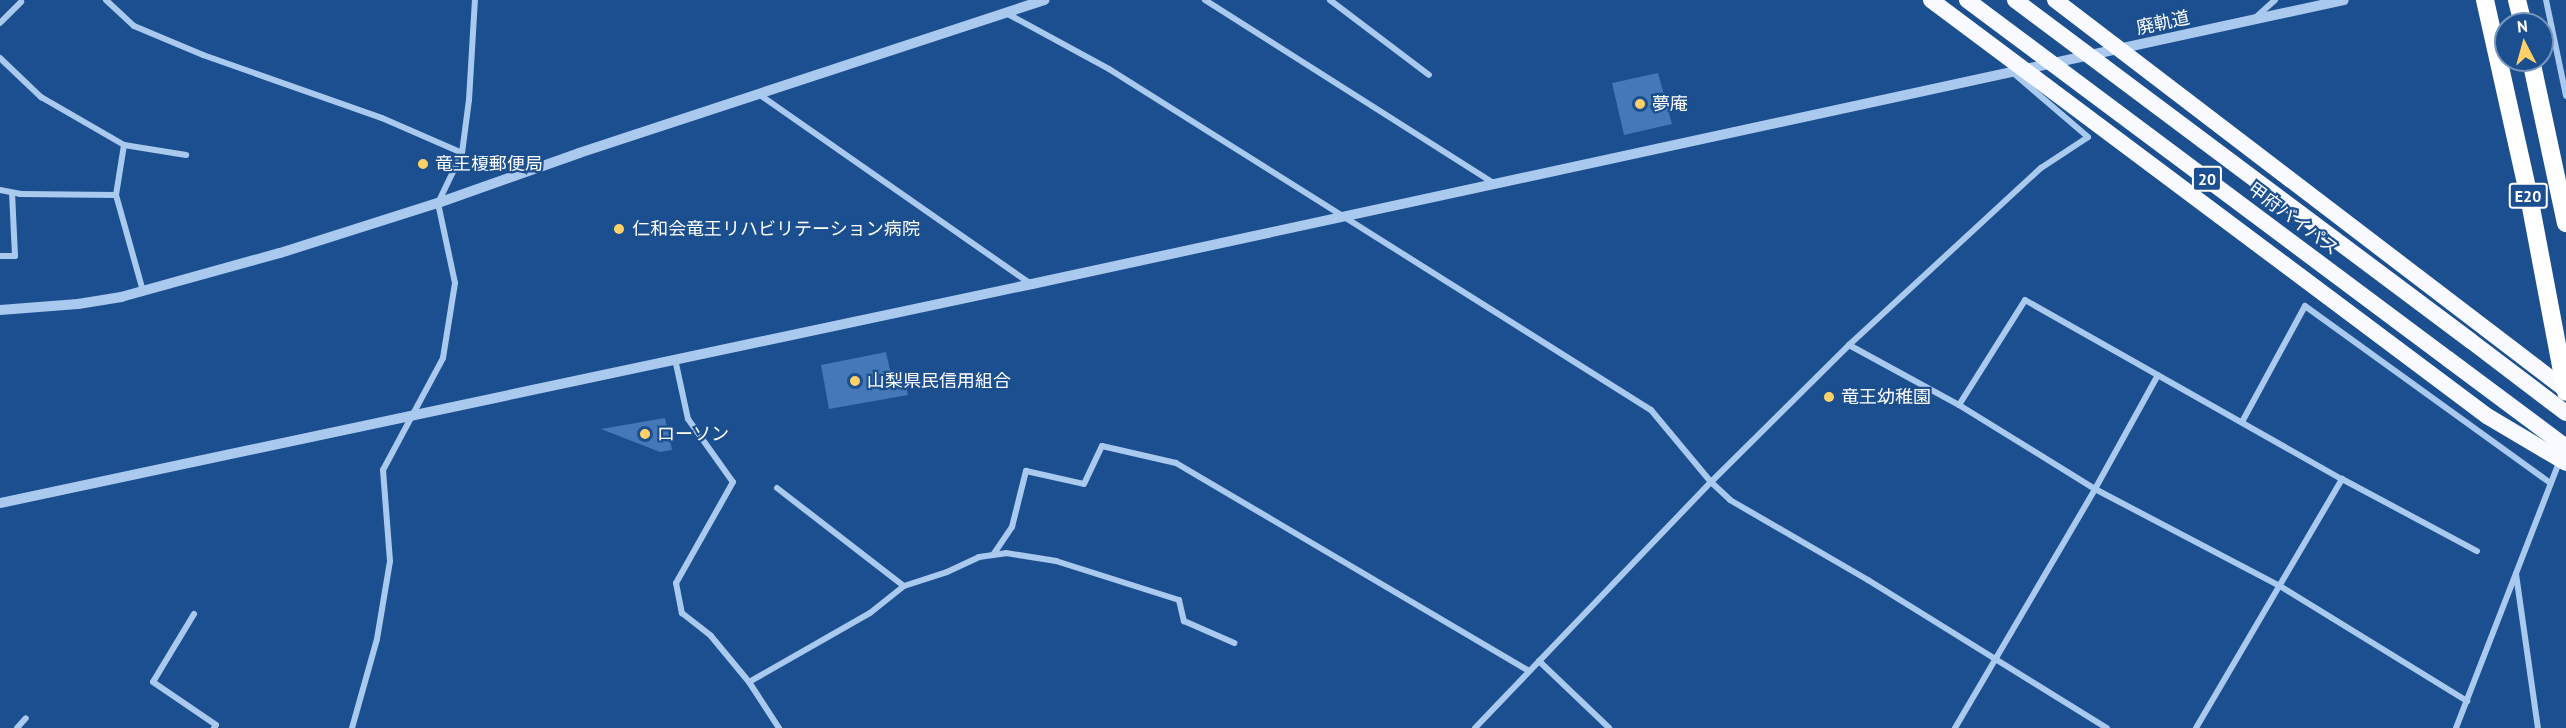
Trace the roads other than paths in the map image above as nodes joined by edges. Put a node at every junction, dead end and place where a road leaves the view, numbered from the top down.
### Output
1 (106, 0) edge
2 (475, 0) edge
3 (1044, 0) edge
4 (1205, 0) edge
5 (1330, 0) edge
6 (1931, 0) edge
7 (1967, 0) edge
8 (2015, 0) edge
9 (2055, 0) edge
10 (2275, 0) edge
11 (2344, 0) edge
12 (2485, 0) edge
13 (2546, 0) edge
14 (21, 2) dead end
15 (1006, 13) junction
16 (2253, 20) junction
17 (0, 23) edge
18 (2121, 49) junction
19 (0, 58) edge
20 (2017, 70) junction
21 (2534, 72) edge
22 (1429, 75) dead end
23 (760, 95) junction
24 (2566, 96) edge
25 (124, 145) junction
26 (462, 153) junction
27 (186, 156) dead end
28 (1496, 184) junction
29 (0, 190) edge
30 (12, 193) junction
31 (116, 195) junction
32 (438, 203) junction
33 (1345, 216) junction
34 (2566, 223) edge
35 (0, 256) edge
36 (1032, 284) junction
37 (143, 291) junction
38 (0, 310) edge
39 (1849, 345) junction
40 (675, 359) junction
41 (2158, 375) junction
42 (2566, 391) edge
43 (1959, 405) junction
44 (2566, 413) edge
45 (414, 415) junction
46 (2242, 422) junction
47 (2564, 456) edge
48 (2342, 479) junction
49 (1711, 482) junction
50 (2549, 482) junction
51 (777, 488) dead end
52 (2095, 489) junction
53 (0, 503) edge
54 (2477, 551) dead end
55 (993, 555) junction
56 (2515, 573) junction
57 (904, 586) junction
58 (2280, 586) junction
59 (194, 614) dead end
60 (1234, 643) dead end
61 (1996, 660) junction
62 (1539, 661) junction
63 (1529, 671) junction
64 (749, 682) junction
65 (2467, 701) junction
66 (26, 718) dead end
67 (17, 728) edge
68 (214, 728) edge
69 (352, 728) edge
70 (779, 728) edge
71 (1475, 728) edge
72 (1609, 728) edge
73 (1955, 728) edge
74 (2107, 728) edge
75 (2196, 728) edge
76 (2456, 728) edge
77 (2538, 728) edge

1 - 26 street
2 - 26 street
3 - 15 street
4 - 28 street
5 - 22 street
6 - 20 highway
7 - 47 highway, 甲府バイパス / 20, bridge
8 - 44 highway, 甲府バイパス / 20, bridge
9 - 18 highway
10 - 16 street
11 - 16 street, 廃軌道
12 - 42 highway, E20, bridge
13 - 24 street
14 - 17 street
15 - 23 street
15 - 33 street
16 - 18 street, 廃軌道
18 - 20 street, 廃軌道
18 - 42 highway
19 - 25 street
20 - 28 street, 廃軌道
20 - 39 street
20 - 47 highway
21 - 34 highway, E20
23 - 32 street
23 - 36 street
25 - 27 street
25 - 31 street
26 - 32 street
28 - 33 street, 廃軌道
29 - 30 street
30 - 31 street
30 - 35 street
31 - 37 street
32 - 37 street
32 - 45 street
33 - 36 street, 廃軌道
33 - 49 street
36 - 40 street, 廃軌道
37 - 38 street
39 - 43 street
39 - 49 street
40 - 45 street, 廃軌道
40 - 64 street
41 - 43 street
41 - 46 street
41 - 52 street
43 - 52 street
45 - 53 street, 廃軌道
45 - 69 street
46 - 48 street
46 - 50 street
47 - 50 street
48 - 54 street
48 - 58 street
49 - 61 street
49 - 62 street
50 - 56 street
51 - 57 street
52 - 58 street
52 - 61 street
55 - 57 street
55 - 60 street
55 - 63 street
56 - 65 street
56 - 77 street
57 - 64 street
58 - 65 street
58 - 75 street
59 - 68 street
61 - 73 street
61 - 74 street
62 - 63 street
62 - 72 street
63 - 71 street
64 - 70 street
65 - 76 street
66 - 67 street

